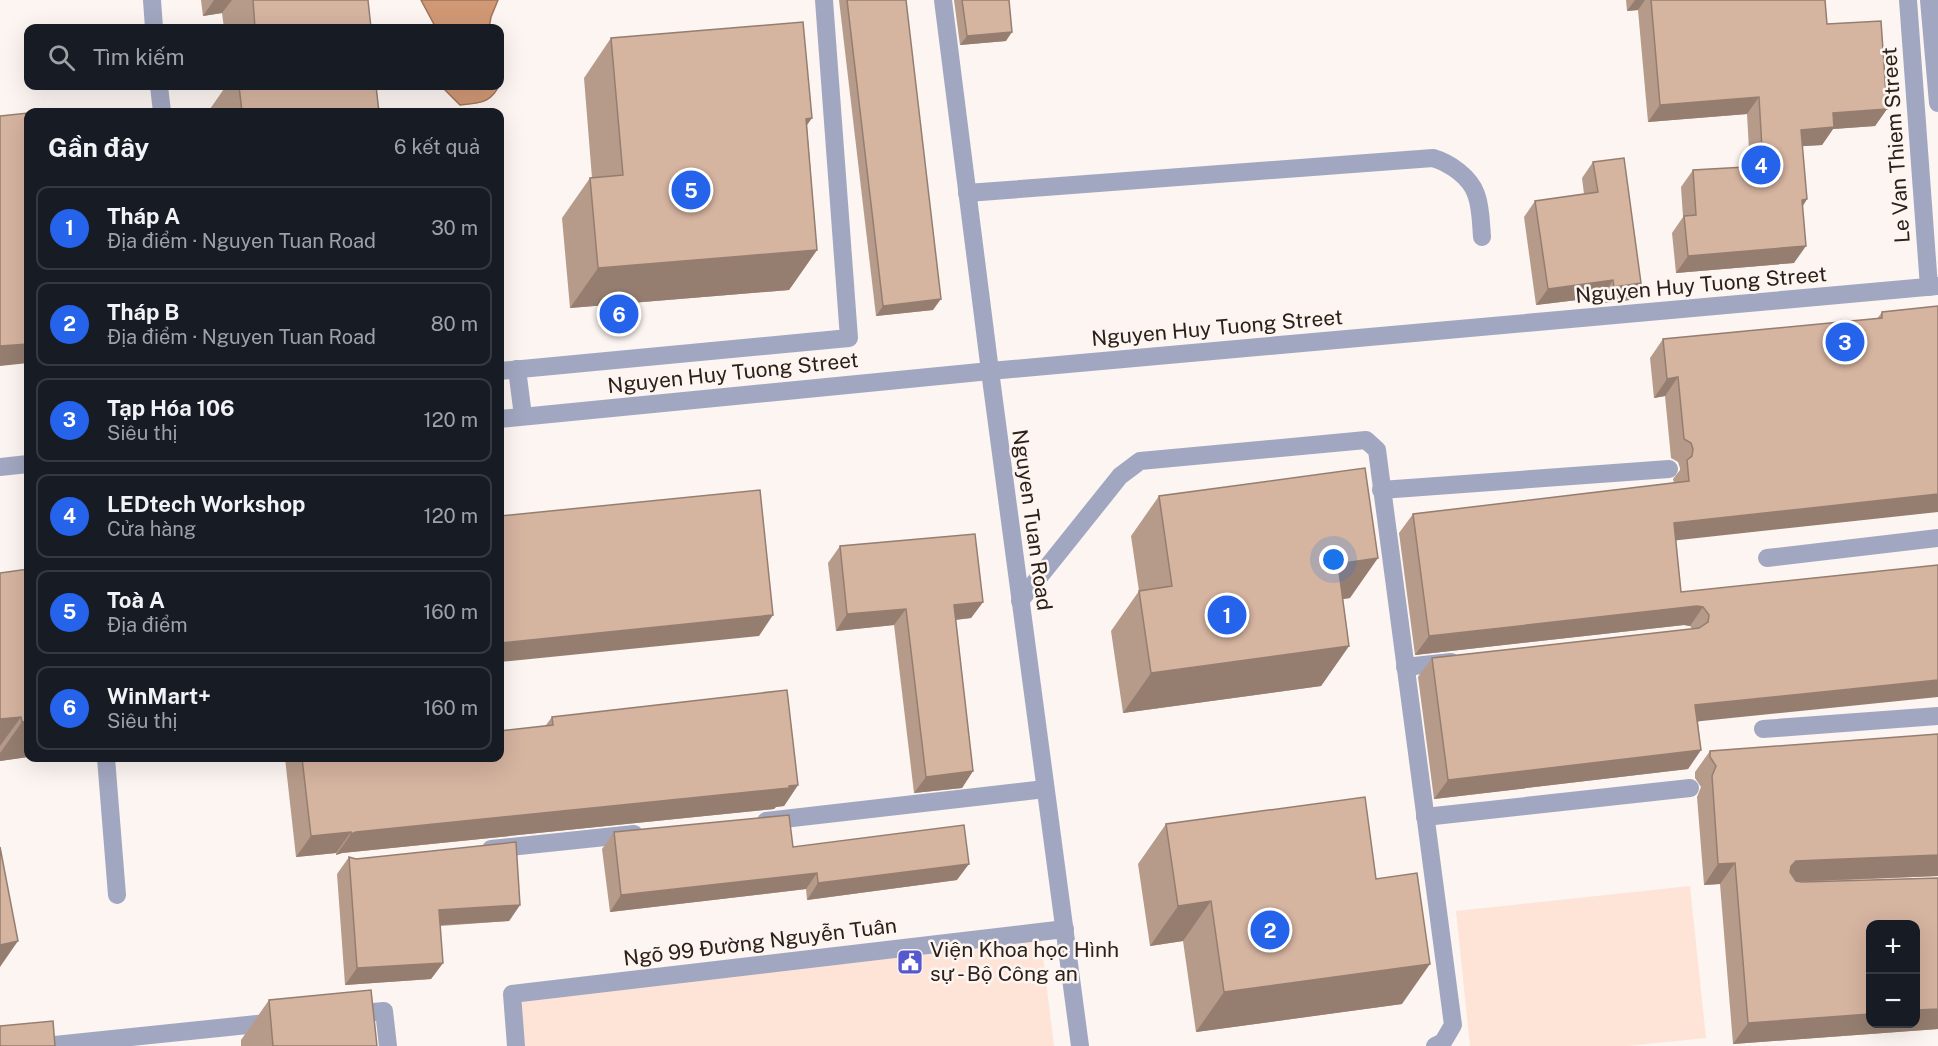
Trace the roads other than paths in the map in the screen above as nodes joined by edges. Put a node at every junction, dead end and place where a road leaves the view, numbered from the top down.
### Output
1 (152, 0) edge
2 (824, 0) edge
3 (943, 0) edge
4 (1929, 0) edge
5 (1913, 1) edge
6 (154, 24) edge
7 (159, 90) edge
8 (1938, 103) edge
9 (162, 108) edge
10 (1930, 179) edge
11 (967, 193) junction
12 (1482, 237) dead end
13 (1934, 287) edge
14 (508, 370) edge
15 (990, 371) junction
16 (522, 416) junction
17 (504, 418) edge
18 (24, 464) edge
19 (0, 467) edge
20 (1669, 469) dead end
21 (1381, 490) junction
22 (1938, 538) edge
23 (1767, 558) dead end
24 (1020, 601) junction
25 (1463, 660) edge
26 (1405, 667) junction
27 (1938, 716) edge
28 (1763, 729) dead end
29 (106, 762) edge
30 (1690, 788) dead end
31 (1045, 789) junction
32 (1425, 817) junction
33 (744, 823) edge
34 (650, 832) edge
35 (473, 850) edge
36 (117, 895) dead end
37 (1065, 930) junction
38 (338, 1016) edge
39 (291, 1020) edge
40 (45, 1046) edge
41 (388, 1046) edge
42 (516, 1046) edge
43 (1080, 1046) edge
44 (1435, 1046) edge

1 - 6 street
2 - 14 street
3 - 11 street, Nguyen Tuan Road
4 - 8 street
5 - 10 street, Le Van Thiem Street
7 - 9 street
10 - 13 street, Le Van Thiem Street
11 - 12 street
11 - 15 street, Nguyen Tuan Road
13 - 15 street, Nguyen Huy Tuong Street
14 - 16 street
15 - 16 street, Nguyen Huy Tuong Street
15 - 24 street, Nguyen Tuan Road
16 - 17 street, Nguyen Huy Tuong Street
18 - 19 street
20 - 21 street
21 - 24 street
21 - 26 street
22 - 23 street
24 - 31 street, Nguyen Tuan Road
25 - 26 street
26 - 32 street
27 - 28 street
29 - 36 street
30 - 32 street
31 - 33 street
31 - 37 street, Nguyen Tuan Road
32 - 44 street
34 - 35 street
37 - 42 street, Ngõ 99 Đường Nguyễn Tuân
37 - 43 street, Nguyen Tuan Road
38 - 41 street
39 - 40 street

